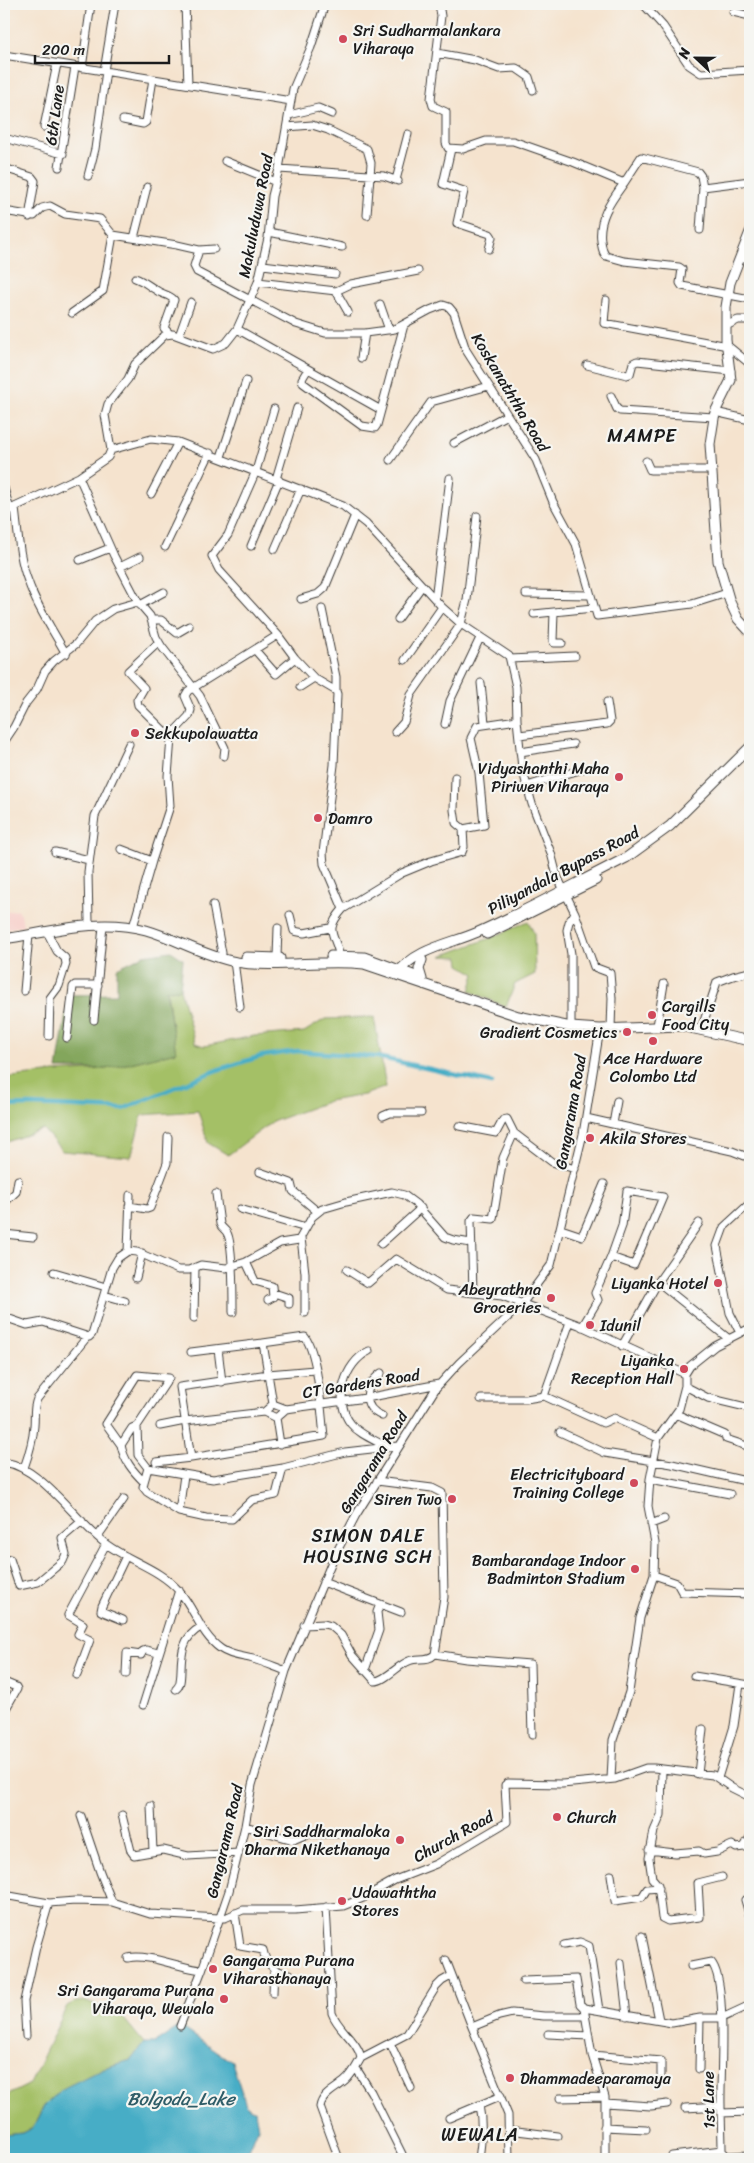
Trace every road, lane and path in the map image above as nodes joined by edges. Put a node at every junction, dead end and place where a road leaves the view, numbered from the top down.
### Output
1 (91, 4) edge
2 (115, 4) edge
3 (185, 4) edge
4 (325, 4) edge
5 (439, 4) edge
6 (643, 4) edge
7 (733, 12) dead end
8 (750, 16) edge
9 (437, 53) junction
10 (4, 55) edge
11 (58, 64) junction
12 (79, 67) junction
13 (750, 70) edge
14 (105, 71) junction
15 (154, 79) junction
16 (188, 84) junction
17 (533, 90) dead end
18 (291, 101) junction
19 (332, 114) dead end
20 (289, 115) junction
21 (123, 120) dead end
22 (44, 127) dead end
23 (287, 127) junction
24 (408, 134) dead end
25 (4, 138) edge
26 (452, 149) junction
27 (63, 154) junction
28 (225, 161) dead end
29 (59, 167) dead end
30 (4, 168) edge
31 (279, 169) junction
32 (371, 175) junction
33 (88, 176) dead end
34 (750, 181) edge
35 (276, 182) junction
36 (624, 183) junction
37 (703, 186) junction
38 (147, 187) dead end
39 (4, 211) edge
40 (367, 215) dead end
41 (29, 217) junction
42 (700, 230) dead end
43 (269, 232) junction
44 (750, 232) edge
45 (113, 235) junction
46 (134, 238) junction
47 (342, 247) dead end
48 (214, 249) dead end
49 (489, 249) dead end
50 (199, 250) junction
51 (740, 258) junction
52 (750, 260) edge
53 (263, 265) junction
54 (418, 271) dead end
55 (335, 274) dead end
56 (135, 278) dead end
57 (258, 282) junction
58 (336, 291) junction
59 (727, 296) junction
60 (750, 299) edge
61 (249, 300) junction
62 (606, 300) dead end
63 (191, 302) dead end
64 (380, 304) dead end
65 (348, 312) dead end
66 (72, 313) dead end
67 (750, 320) edge
68 (404, 325) junction
69 (726, 326) junction
70 (237, 329) junction
71 (389, 330) junction
72 (365, 333) junction
73 (170, 334) junction
74 (178, 336) junction
75 (728, 346) junction
76 (361, 358) dead end
77 (750, 364) edge
78 (587, 365) dead end
79 (308, 369) junction
80 (731, 371) junction
81 (246, 382) dead end
82 (489, 386) junction
83 (611, 396) dead end
84 (297, 408) dead end
85 (274, 409) dead end
86 (382, 410) junction
87 (714, 414) junction
88 (507, 415) junction
89 (750, 420) edge
90 (178, 442) junction
91 (454, 443) dead end
92 (112, 450) junction
93 (210, 453) junction
94 (221, 457) junction
95 (390, 460) dead end
96 (646, 461) dead end
97 (712, 470) junction
98 (256, 471) junction
99 (79, 477) junction
100 (450, 478) dead end
101 (278, 480) junction
102 (4, 488) edge
103 (301, 489) junction
104 (151, 494) dead end
105 (10, 510) edge
106 (355, 515) junction
107 (477, 516) dead end
108 (165, 546) dead end
109 (251, 546) dead end
110 (110, 548) junction
111 (275, 549) dead end
112 (140, 557) dead end
113 (80, 560) dead end
114 (120, 567) junction
115 (422, 586) junction
116 (164, 592) dead end
117 (726, 593) junction
118 (526, 594) dead end
119 (590, 595) junction
120 (302, 599) dead end
121 (435, 599) junction
122 (139, 603) junction
123 (442, 607) junction
124 (593, 608) junction
125 (322, 609) dead end
126 (554, 612) junction
127 (534, 614) dead end
128 (152, 620) junction
129 (398, 620) dead end
130 (461, 624) junction
131 (189, 626) dead end
132 (750, 632) edge
133 (278, 635) junction
134 (480, 638) junction
135 (159, 642) junction
136 (562, 643) dead end
137 (255, 650) junction
138 (66, 654) junction
139 (575, 656) dead end
140 (295, 658) junction
141 (510, 659) junction
142 (405, 660) dead end
143 (314, 678) junction
144 (481, 683) dead end
145 (300, 687) dead end
146 (193, 688) junction
147 (336, 691) junction
148 (607, 702) dead end
149 (517, 720) junction
150 (445, 724) dead end
151 (485, 724) junction
152 (396, 732) dead end
153 (519, 735) junction
154 (172, 738) junction
155 (4, 742) edge
156 (130, 744) dead end
157 (573, 744) dead end
158 (750, 747) edge
159 (520, 752) junction
160 (750, 754) edge
161 (224, 756) dead end
162 (586, 768) dead end
163 (454, 777) dead end
164 (527, 786) junction
165 (463, 829) junction
166 (121, 850) dead end
167 (55, 852) dead end
168 (89, 860) junction
169 (152, 861) junction
170 (566, 891) junction
171 (213, 905) dead end
172 (343, 909) junction
173 (575, 913) junction
174 (290, 915) dead end
175 (89, 922) junction
176 (134, 925) junction
177 (103, 926) junction
178 (278, 928) dead end
179 (330, 928) junction
180 (47, 932) junction
181 (4, 935) edge
182 (29, 935) junction
183 (4, 939) edge
184 (222, 953) junction
185 (277, 958) junction
186 (340, 958) junction
187 (422, 960) junction
188 (234, 961) junction
189 (410, 961) junction
190 (380, 962) junction
191 (750, 972) edge
192 (401, 974) junction
193 (422, 978) junction
194 (664, 984) dead end
195 (98, 985) junction
196 (441, 989) junction
197 (24, 991) dead end
198 (240, 1007) dead end
199 (94, 1020) dead end
200 (657, 1026) junction
201 (572, 1027) junction
202 (611, 1028) junction
203 (600, 1029) junction
204 (701, 1030) junction
205 (49, 1036) dead end
206 (67, 1038) dead end
207 (750, 1041) edge
208 (617, 1101) dead end
209 (421, 1113) dead end
210 (383, 1116) dead end
211 (586, 1118) junction
212 (613, 1124) junction
213 (460, 1126) dead end
214 (514, 1133) junction
215 (168, 1137) dead end
216 (750, 1158) edge
217 (575, 1169) junction
218 (260, 1172) dead end
219 (18, 1180) dead end
220 (604, 1184) dead end
221 (216, 1194) dead end
222 (130, 1195) dead end
223 (4, 1203) edge
224 (750, 1203) edge
225 (129, 1206) junction
226 (421, 1208) junction
227 (240, 1209) dead end
228 (318, 1212) junction
229 (699, 1223) dead end
230 (306, 1228) junction
231 (561, 1229) junction
232 (4, 1234) edge
233 (32, 1238) dead end
234 (301, 1238) junction
235 (471, 1243) junction
236 (381, 1244) dead end
237 (128, 1251) junction
238 (142, 1253) junction
239 (611, 1257) junction
240 (246, 1262) junction
241 (232, 1267) junction
242 (195, 1268) junction
243 (347, 1270) dead end
244 (54, 1272) dead end
245 (136, 1278) dead end
246 (658, 1282) junction
247 (105, 1291) junction
248 (473, 1292) junction
249 (274, 1293) junction
250 (268, 1300) dead end
251 (125, 1301) dead end
252 (289, 1304) dead end
253 (522, 1304) junction
254 (233, 1312) dead end
255 (305, 1313) dead end
256 (4, 1317) edge
257 (194, 1318) dead end
258 (570, 1322) junction
259 (582, 1327) junction
260 (750, 1328) edge
261 (740, 1333) junction
262 (87, 1337) junction
263 (729, 1339) junction
264 (263, 1342) junction
265 (622, 1346) junction
266 (218, 1349) junction
267 (190, 1352) dead end
268 (369, 1352) dead end
269 (315, 1370) junction
270 (381, 1373) dead end
271 (268, 1374) junction
272 (685, 1374) junction
273 (222, 1382) junction
274 (440, 1384) junction
275 (685, 1386) junction
276 (544, 1396) junction
277 (366, 1398) junction
278 (481, 1399) dead end
279 (342, 1401) junction
280 (273, 1404) junction
281 (320, 1404) junction
282 (750, 1408) edge
283 (286, 1409) junction
284 (264, 1412) junction
285 (676, 1414) junction
286 (382, 1416) dead end
287 (276, 1418) junction
288 (185, 1421) junction
289 (137, 1426) junction
290 (160, 1426) dead end
291 (560, 1432) dead end
292 (658, 1438) junction
293 (280, 1444) junction
294 (121, 1445) junction
295 (398, 1446) junction
296 (387, 1447) junction
297 (750, 1447) edge
298 (191, 1458) junction
299 (654, 1460) junction
300 (4, 1462) edge
301 (156, 1462) dead end
302 (24, 1468) junction
303 (148, 1468) junction
304 (284, 1468) junction
305 (184, 1475) junction
306 (650, 1479) junction
307 (377, 1481) junction
308 (144, 1482) junction
309 (750, 1482) edge
310 (730, 1494) dead end
311 (124, 1499) dead end
312 (179, 1512) junction
313 (664, 1518) dead end
314 (82, 1521) junction
315 (651, 1524) junction
316 (98, 1536) junction
317 (106, 1544) junction
318 (126, 1556) junction
319 (10, 1559) dead end
320 (654, 1575) junction
321 (323, 1582) junction
322 (179, 1590) junction
323 (750, 1594) edge
324 (380, 1604) junction
325 (401, 1612) dead end
326 (123, 1620) dead end
327 (304, 1625) junction
328 (201, 1627) junction
329 (158, 1653) junction
330 (435, 1654) junction
331 (365, 1670) junction
332 (286, 1671) junction
333 (126, 1674) dead end
334 (77, 1675) dead end
335 (694, 1676) dead end
336 (4, 1682) edge
337 (740, 1684) junction
338 (750, 1685) edge
339 (176, 1689) dead end
340 (143, 1705) dead end
341 (4, 1712) edge
342 (703, 1729) dead end
343 (532, 1735) dead end
344 (662, 1769) junction
345 (698, 1774) junction
346 (718, 1778) junction
347 (611, 1779) junction
348 (750, 1796) edge
349 (151, 1806) dead end
350 (122, 1815) dead end
351 (81, 1816) dead end
352 (245, 1826) junction
353 (338, 1834) dead end
354 (750, 1837) edge
355 (649, 1850) junction
356 (153, 1851) junction
357 (238, 1853) junction
358 (611, 1875) dead end
359 (722, 1878) dead end
360 (659, 1888) junction
361 (4, 1895) edge
362 (745, 1900) dead end
363 (112, 1902) junction
364 (49, 1903) junction
365 (326, 1907) junction
366 (235, 1913) junction
367 (750, 1917) edge
368 (219, 1918) junction
369 (642, 1936) dead end
370 (564, 1944) dead end
371 (128, 1958) dead end
372 (446, 1960) dead end
373 (621, 1963) dead end
374 (691, 1966) dead end
375 (274, 1969) junction
376 (202, 1970) junction
377 (290, 1974) dead end
378 (451, 1976) junction
379 (523, 1981) dead end
380 (273, 1993) dead end
381 (750, 2005) edge
382 (584, 2008) junction
383 (599, 2010) junction
384 (584, 2016) junction
385 (627, 2016) junction
386 (700, 2018) junction
387 (722, 2018) junction
388 (659, 2020) junction
389 (180, 2026) dead end
390 (472, 2027) junction
391 (548, 2034) dead end
392 (26, 2036) dead end
393 (589, 2036) junction
394 (390, 2043) junction
395 (592, 2055) junction
396 (361, 2058) junction
397 (356, 2068) junction
398 (698, 2069) dead end
399 (661, 2075) dead end
400 (411, 2088) dead end
401 (500, 2096) junction
402 (560, 2098) dead end
403 (605, 2100) junction
404 (667, 2104) dead end
405 (479, 2105) junction
406 (685, 2108) dead end
407 (721, 2110) junction
408 (750, 2112) edge
409 (449, 2118) dead end
410 (604, 2127) junction
411 (646, 2129) dead end
412 (509, 2130) junction
413 (558, 2136) dead end
414 (722, 2150) junction
415 (750, 2155) edge
416 (672, 2156) dead end
417 (740, 2158) edge
418 (339, 2159) edge
419 (398, 2159) edge
420 (478, 2159) edge
421 (508, 2159) edge
422 (605, 2159) edge

1 - 12 street, 6th Lane
2 - 14 street
3 - 16 street
4 - 18 street, Makuluduwa Road
5 - 9 street
6 - 13 street
7 - 8 street
9 - 17 street
9 - 26 street
10 - 11 street
11 - 12 street
11 - 22 street
12 - 14 street
12 - 27 street, 6th Lane
14 - 15 street
14 - 33 street
15 - 16 street
15 - 21 street
16 - 18 street
18 - 20 street, Makuluduwa Road
19 - 20 street
20 - 23 street, Makuluduwa Road
23 - 31 street, Makuluduwa Road
23 - 32 street
24 - 32 street
25 - 27 street
26 - 36 street
26 - 49 street
27 - 29 street, 6th Lane
28 - 35 street
30 - 41 street
31 - 32 street
31 - 35 street, Makuluduwa Road
32 - 40 street
34 - 37 street
35 - 43 street, Makuluduwa Road
36 - 37 street
36 - 59 street
37 - 42 street
38 - 46 street
39 - 41 street
41 - 45 street
43 - 47 street
43 - 53 street, Makuluduwa Road
44 - 51 main road
45 - 46 street
45 - 66 street
46 - 50 street
48 - 50 street
50 - 61 street, Koskanaththa Road
51 - 52 street
51 - 59 main road
53 - 55 street
53 - 57 street, Makuluduwa Road
54 - 58 street
56 - 73 street
57 - 58 street
57 - 61 street, Makuluduwa Road
58 - 65 street
59 - 60 street
59 - 69 main road
61 - 70 street, Makuluduwa Road
61 - 72 street, Koskanaththa Road
62 - 75 street
63 - 74 street
64 - 71 street
67 - 69 street
68 - 71 street, Koskanaththa Road
68 - 82 street, Koskanaththa Road
68 - 86 street
69 - 75 main road
70 - 74 street, Makuluduwa Road
70 - 79 street
71 - 72 street, Koskanaththa Road
72 - 76 street
73 - 74 street, Makuluduwa Road
73 - 92 street
75 - 77 street
75 - 80 main road
78 - 80 street
79 - 86 street
79 - 86 street
80 - 87 main road
81 - 94 street
82 - 88 street, Koskanaththa Road
82 - 95 street
83 - 87 street
84 - 101 street
85 - 98 street
87 - 89 street
87 - 97 main road
88 - 91 street
88 - 119 street, Koskanaththa Road
90 - 92 street
90 - 93 street
90 - 104 street
92 - 99 street
93 - 94 street
93 - 108 street
94 - 98 street
96 - 97 street
97 - 117 main road
98 - 101 street
98 - 133 street
99 - 105 street
99 - 110 street
100 - 121 street
101 - 103 street
101 - 109 street
102 - 105 street
103 - 106 street
103 - 111 street
105 - 138 street
106 - 115 street
106 - 120 street
107 - 130 street
110 - 113 street
110 - 114 street
112 - 114 street
114 - 122 street
115 - 121 street
115 - 129 street
116 - 122 street
117 - 124 street
117 - 132 main road
118 - 119 street
119 - 124 street, Koskanaththa Road
121 - 123 street
122 - 128 street
122 - 138 street
123 - 130 street
123 - 142 street
124 - 126 street
125 - 147 street
126 - 127 street
126 - 136 street
128 - 131 street
128 - 135 street
130 - 134 street
130 - 152 street
133 - 137 street
133 - 140 street
134 - 141 street
134 - 150 street
135 - 146 street
135 - 154 street
137 - 140 street
137 - 146 street
138 - 155 street
139 - 141 street
140 - 143 street
141 - 149 street
143 - 145 street
143 - 147 street
144 - 151 street
146 - 154 street
146 - 161 street
147 - 172 street
148 - 153 street
149 - 151 street
149 - 153 street
151 - 165 street
153 - 159 street
154 - 169 street
156 - 168 street
157 - 159 street
158 - 170 main road, Piliyandala Bypass Road
159 - 164 street
160 - 170 main road, Piliyandala Bypass Road
162 - 164 street
163 - 165 street
164 - 170 street
165 - 172 street
166 - 169 street
167 - 168 street
168 - 175 street
169 - 176 street
170 - 173 street
170 - 187 main road, Piliyandala Bypass Road
170 - 189 main road, Piliyandala Bypass Road
171 - 184 street
172 - 179 street
173 - 201 street
173 - 202 street
174 - 179 street
175 - 176 main road
175 - 181 main road
176 - 177 main road
176 - 184 main road
176 - 188 main road
177 - 180 main road
177 - 195 street
178 - 185 street
179 - 186 street
180 - 182 main road
180 - 205 street
182 - 183 main road
182 - 197 street
184 - 185 main road
185 - 186 main road
186 - 188 main road
186 - 190 main road
186 - 192 main road
187 - 192 main road, Piliyandala Bypass Road
187 - 193 main road
188 - 198 street
189 - 190 main road
189 - 192 main road, Piliyandala Bypass Road
190 - 192 main road
191 - 204 street
192 - 193 main road
192 - 196 main road
193 - 196 main road
194 - 200 street
195 - 199 street
195 - 206 street
196 - 201 main road
200 - 202 main road
200 - 204 main road
201 - 203 main road
202 - 203 main road
203 - 211 street, Gangarama Road
204 - 207 main road
208 - 212 street
209 - 210 street
211 - 212 street
211 - 217 street, Gangarama Road
212 - 216 street
213 - 214 street
214 - 217 street
214 - 235 street
215 - 225 street
217 - 231 street, Gangarama Road
218 - 228 street
219 - 223 street
220 - 231 street
221 - 241 street
222 - 225 street
224 - 261 street
225 - 237 street
226 - 228 street
226 - 235 street
226 - 236 street
227 - 230 street
228 - 230 street
229 - 246 street
230 - 234 street
231 - 253 street, Gangarama Road
232 - 233 street
234 - 240 street
234 - 255 street
235 - 248 street
237 - 238 street
237 - 247 street
238 - 242 street
238 - 245 street
239 - 239 street
239 - 259 street
240 - 241 street
240 - 249 street
241 - 242 street
241 - 254 street
242 - 257 street
243 - 248 street
244 - 247 street
246 - 263 street
246 - 265 street
247 - 251 street
247 - 262 street
248 - 253 street
249 - 250 street
249 - 252 street
253 - 258 street
253 - 274 street, Gangarama Road
256 - 262 street
258 - 259 street
258 - 276 street
259 - 265 street
260 - 261 street
261 - 263 street
262 - 302 street
263 - 272 street
264 - 266 street
264 - 269 street
264 - 271 street
265 - 272 street
266 - 267 street
266 - 273 street
268 - 279 street
269 - 271 street
269 - 281 street
270 - 277 street
271 - 273 street
271 - 280 street
272 - 275 street
273 - 288 street
274 - 277 street, CT Gardens Road
274 - 295 street, Gangarama Road
275 - 282 street
275 - 285 street
276 - 278 street
276 - 292 street
277 - 279 street, CT Gardens Road
277 - 286 street
279 - 281 street, CT Gardens Road
279 - 296 street
280 - 283 street, CT Gardens Road
280 - 284 street
281 - 283 street, CT Gardens Road
281 - 293 street
283 - 287 street, CT Gardens Road
284 - 287 street
284 - 288 street
285 - 292 street
285 - 297 street
287 - 293 street
288 - 290 street
288 - 298 street
289 - 294 street
289 - 294 street
289 - 303 street
291 - 299 street
292 - 299 street
293 - 298 street
294 - 308 street
295 - 296 street
295 - 307 street, Gangarama Road
296 - 304 street
298 - 301 street
299 - 306 street
299 - 309 street
300 - 302 street
302 - 314 street
303 - 305 street
303 - 308 street
304 - 305 street
304 - 312 street
305 - 312 street
306 - 310 street
306 - 315 street
307 - 321 street, Gangarama Road
307 - 330 street
308 - 312 street
311 - 316 street
313 - 315 street
314 - 316 street
314 - 319 street
315 - 320 street
316 - 317 street
317 - 318 street
317 - 334 street
318 - 322 street
318 - 326 street
320 - 323 street
320 - 347 street
321 - 324 street
321 - 327 street, Gangarama Road
322 - 328 street
322 - 329 street
324 - 325 street
324 - 331 street
327 - 331 street
327 - 332 street, Gangarama Road
328 - 332 street
328 - 339 street
329 - 333 street
329 - 340 street
330 - 331 street
330 - 343 street
332 - 352 street, Gangarama Road
335 - 337 street
336 - 341 street
337 - 338 street
337 - 346 street
342 - 345 street
344 - 345 street, Church Road
344 - 347 street, Church Road
344 - 355 street
345 - 346 street, Church Road
346 - 348 street, Church Road
347 - 365 street, Church Road
349 - 356 street
350 - 356 street
351 - 363 street
352 - 353 street
352 - 357 street, Gangarama Road
354 - 355 street
355 - 360 street
356 - 357 street
357 - 368 street, Gangarama Road
358 - 360 street
359 - 360 street
361 - 364 street
362 - 367 street
363 - 364 street
363 - 368 street
364 - 392 street
365 - 366 street, Church Road
365 - 396 street
366 - 368 street, Church Road
366 - 375 street
368 - 376 street, Gangarama Road
369 - 388 street
370 - 383 street
371 - 376 street
372 - 378 street
373 - 385 street
374 - 387 street, 1st Lane
375 - 377 street
375 - 380 street
376 - 389 street, Gangarama Road
378 - 390 street
378 - 394 street
379 - 382 street
381 - 387 street
382 - 383 street
382 - 384 street
383 - 385 street
384 - 390 street
384 - 393 street
385 - 388 street
386 - 387 street
386 - 388 street
386 - 398 street
387 - 407 street, 1st Lane
390 - 401 street
391 - 393 street
393 - 395 street
394 - 396 street
394 - 400 street
395 - 399 street
395 - 403 street
396 - 397 street
397 - 418 street
397 - 419 street
401 - 405 street
401 - 412 street
402 - 403 street
403 - 404 street
403 - 410 street
405 - 409 street
405 - 420 street
406 - 407 street
407 - 408 street
407 - 414 street, 1st Lane
410 - 411 street
410 - 422 street
412 - 413 street
412 - 421 street
414 - 416 street
414 - 417 street, 1st Lane
415 - 417 street, 1st Lane

